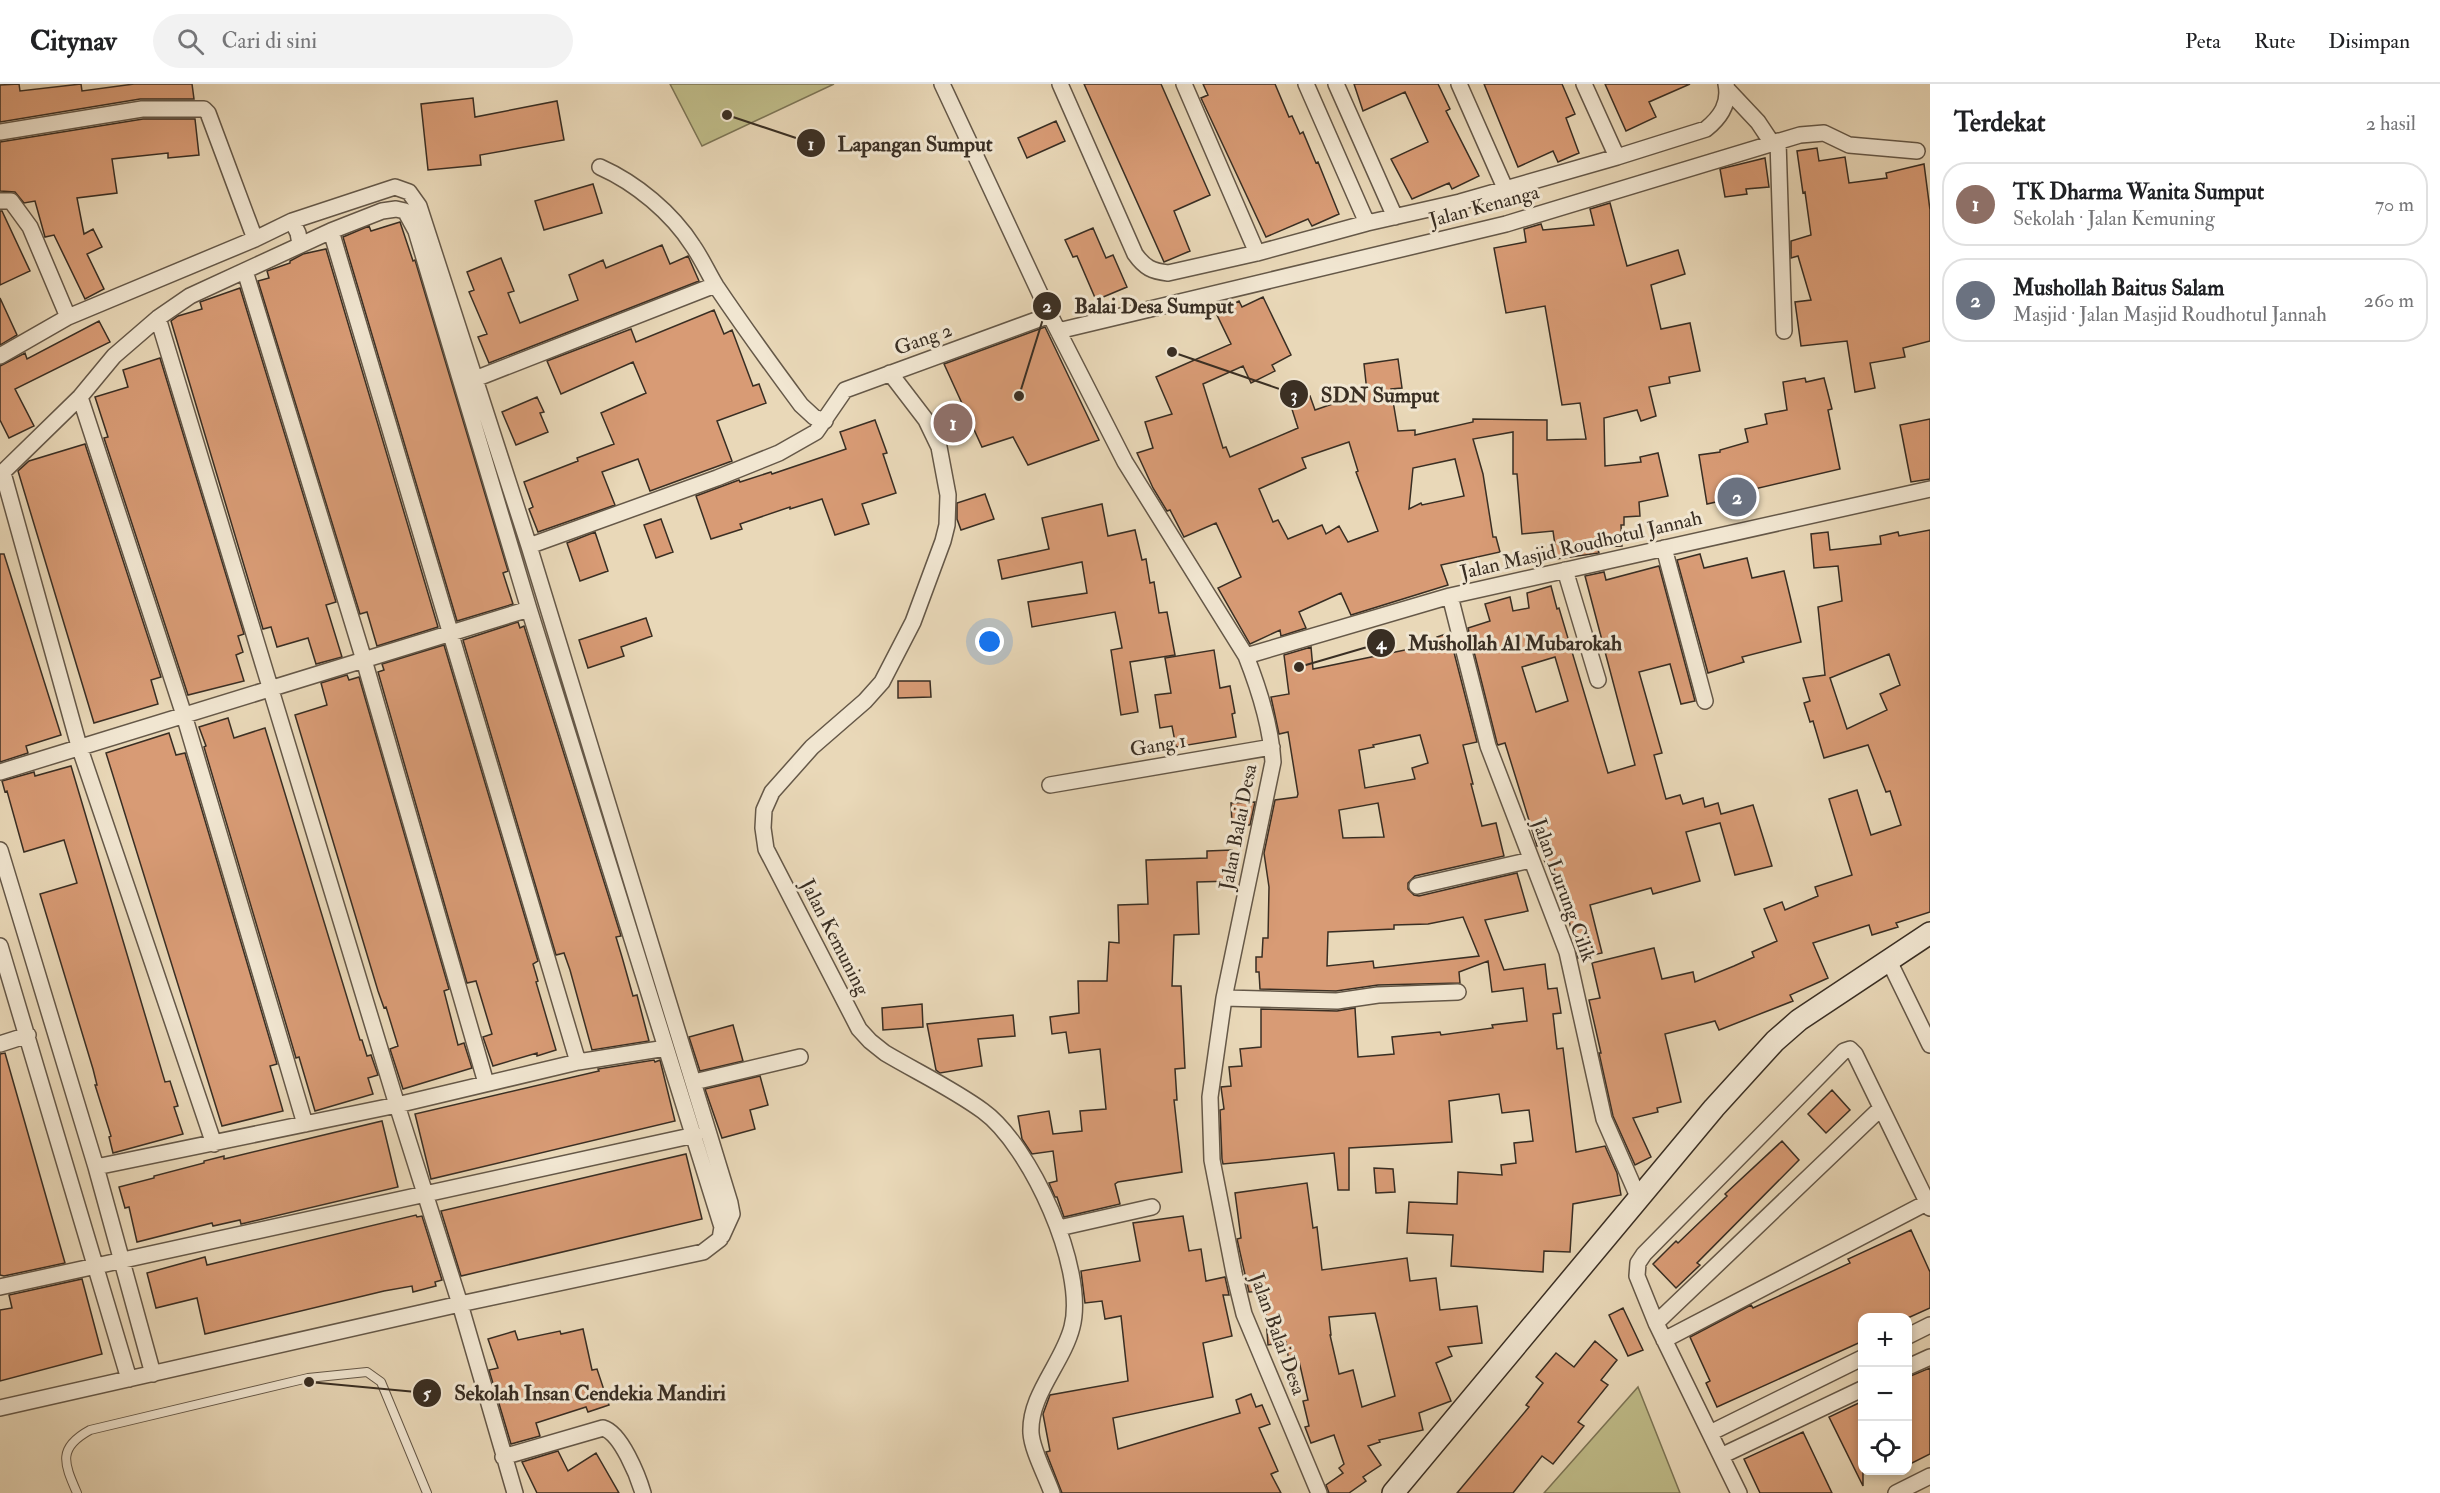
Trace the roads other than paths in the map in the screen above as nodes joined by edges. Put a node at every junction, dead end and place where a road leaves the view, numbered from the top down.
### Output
1 (942, 84) edge
2 (1060, 84) edge
3 (1184, 84) edge
4 (1306, 84) edge
5 (1336, 84) edge
6 (1459, 84) edge
7 (1584, 84) edge
8 (1726, 86) edge
9 (0, 132) edge
10 (1775, 142) junction
11 (1917, 151) dead end
12 (1617, 157) junction
13 (600, 167) dead end
14 (1504, 188) junction
15 (0, 201) edge
16 (1395, 217) junction
17 (292, 221) junction
18 (1366, 223) junction
19 (331, 231) junction
20 (255, 239) junction
21 (300, 244) junction
22 (1257, 253) junction
23 (244, 271) junction
24 (715, 285) junction
25 (1050, 315) junction
26 (68, 317) junction
27 (158, 318) junction
28 (1058, 331) junction
29 (1784, 331) dead end
30 (0, 356) edge
31 (890, 373) junction
32 (475, 379) junction
33 (80, 397) junction
34 (825, 421) junction
35 (1, 474) edge
36 (1930, 489) edge
37 (529, 546) junction
38 (1664, 548) junction
39 (1565, 570) junction
40 (1450, 596) junction
41 (529, 609) junction
42 (451, 633) junction
43 (1246, 656) junction
44 (364, 660) junction
45 (1598, 680) dead end
46 (272, 688) junction
47 (1705, 700) dead end
48 (184, 715) junction
49 (79, 746) junction
50 (1272, 747) junction
51 (0, 772) edge
52 (1050, 785) dead end
53 (0, 850) edge
54 (1531, 860) junction
55 (1417, 886) dead end
56 (1930, 933) edge
57 (0, 946) edge
58 (31, 958) junction
59 (1889, 961) junction
60 (6, 966) junction
61 (1458, 992) dead end
62 (1224, 998) junction
63 (28, 1035) junction
64 (0, 1044) edge
65 (1930, 1045) edge
66 (666, 1048) junction
67 (800, 1057) dead end
68 (578, 1062) junction
69 (694, 1082) junction
70 (486, 1083) junction
71 (397, 1105) junction
72 (1881, 1108) junction
73 (305, 1124) junction
74 (695, 1135) junction
75 (214, 1144) junction
76 (96, 1167) junction
77 (426, 1194) junction
78 (1639, 1199) junction
79 (1929, 1204) edge
80 (1152, 1207) dead end
81 (1059, 1228) junction
82 (720, 1239) junction
83 (121, 1259) junction
84 (96, 1264) junction
85 (0, 1287) edge
86 (460, 1304) junction
87 (1656, 1323) junction
88 (1930, 1325) edge
89 (1912, 1334) edge
90 (1664, 1340) junction
91 (1930, 1357) edge
92 (1858, 1360) edge
93 (1912, 1365) edge
94 (153, 1374) junction
95 (129, 1379) junction
96 (1858, 1391) edge
97 (0, 1408) edge
98 (1710, 1433) junction
99 (1722, 1456) junction
100 (503, 1457) junction
101 (1930, 1476) edge
102 (77, 1493) edge
103 (427, 1493) edge
104 (515, 1493) edge
105 (643, 1493) edge
106 (1052, 1493) edge
107 (1319, 1493) edge
108 (1393, 1493) edge
109 (1739, 1493) edge
110 (1896, 1493) edge

1 - 25 street, Jalan Balai Desa
2 - 22 street
3 - 22 street
4 - 18 street
5 - 16 street
6 - 14 street
7 - 12 street
8 - 10 street
8 - 12 street
9 - 20 street
10 - 11 street, Jalan Kenanga
10 - 28 street, Jalan Kenanga
10 - 29 street
12 - 14 street
13 - 24 street
14 - 16 street
15 - 26 street
16 - 18 street
17 - 20 street
17 - 21 street
17 - 32 street
18 - 22 street
19 - 21 street
19 - 41 street
19 - 42 street
20 - 26 street
21 - 23 street
23 - 27 street
23 - 44 street
24 - 32 street
24 - 34 street
25 - 28 street, Jalan Balai Desa
25 - 31 street, Gang 2
26 - 30 street
27 - 33 street
27 - 46 street
28 - 43 street, Jalan Balai Desa
31 - 34 street, Gang 2
31 - 81 street, Jalan Kemuning
32 - 37 street
33 - 35 street
33 - 48 street
34 - 37 street, Gang 2
35 - 49 street
36 - 38 street, Jalan Masjid Roudhotul Jannah
37 - 69 street
38 - 39 street, Jalan Masjid Roudhotul Jannah
38 - 47 street
39 - 40 street, Jalan Masjid Roudhotul Jannah
39 - 45 street
40 - 43 street, Jalan Masjid Roudhotul Jannah
40 - 54 street, Jalan Lurung Cilik
41 - 42 street
41 - 66 street
42 - 44 street
42 - 68 street
43 - 50 street, Jalan Balai Desa
44 - 46 street
44 - 70 street
46 - 48 street
46 - 71 street
48 - 49 street
48 - 73 street
49 - 51 street
49 - 75 street
50 - 52 street, Gang 1
50 - 62 street, Jalan Balai Desa
53 - 58 street
54 - 55 street
54 - 78 street, Jalan Lurung Cilik
56 - 59 main road
57 - 60 street
58 - 60 street
58 - 76 street
59 - 65 street
59 - 78 main road
60 - 63 street
61 - 62 street
62 - 107 street, Jalan Balai Desa
63 - 64 street
63 - 84 street
66 - 68 street
66 - 74 street
67 - 69 street
68 - 70 street
69 - 82 street
70 - 71 street
71 - 73 street
71 - 77 street
72 - 79 street
72 - 87 street
72 - 87 street
73 - 75 street
74 - 77 street
74 - 82 street
75 - 76 street
76 - 83 street
77 - 83 street
77 - 86 street
78 - 108 main road
79 - 90 street
80 - 81 street
81 - 106 street, Jalan Kemuning
82 - 86 street
83 - 84 street
83 - 94 street
84 - 85 street
84 - 95 street
86 - 94 street
86 - 100 street
87 - 90 street
88 - 89 street
90 - 98 street
91 - 93 street
92 - 98 street
94 - 95 street
95 - 97 street
96 - 99 street
98 - 99 street
99 - 109 street
100 - 104 street
100 - 105 street
101 - 110 street
102 - 103 lane

